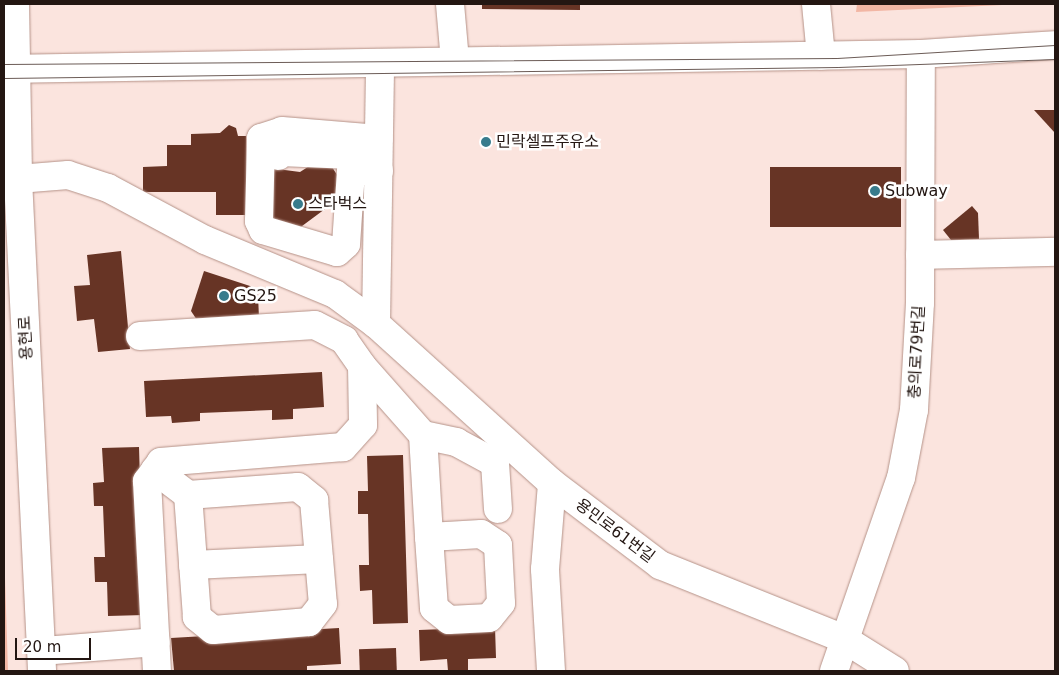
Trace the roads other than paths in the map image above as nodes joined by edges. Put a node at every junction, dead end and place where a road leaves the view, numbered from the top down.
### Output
1 (15, 4) edge
2 (450, 4) edge
3 (816, 4) edge
4 (1055, 45) edge
5 (921, 54) junction
6 (821, 56) junction
7 (455, 62) junction
8 (380, 63) junction
9 (11, 69) edge
10 (350, 155) junction
11 (278, 156) dead end
12 (379, 156) junction
13 (18, 179) junction
14 (1055, 252) edge
15 (920, 255) junction
16 (376, 324) junction
17 (140, 336) dead end
18 (362, 366) junction
19 (423, 435) junction
20 (155, 470) junction
21 (552, 483) junction
22 (188, 495) junction
23 (498, 509) dead end
24 (429, 537) dead end
25 (319, 559) junction
26 (193, 565) junction
27 (844, 639) junction
28 (156, 642) junction
29 (42, 661) edge
30 (157, 671) edge
31 (551, 671) edge
32 (834, 671) edge
33 (895, 671) edge

1 - 9 street, 용현로
2 - 7 street
3 - 6 street
4 - 5 street
5 - 6 street
5 - 15 street, 충의로79번길
6 - 7 street
7 - 8 street
8 - 9 street
8 - 12 street
9 - 13 street, 용현로
10 - 10 street
10 - 11 street
10 - 12 street
12 - 16 street
13 - 16 street, 용민로61번길
13 - 29 street, 용현로
14 - 15 street
15 - 27 street, 충의로79번길
16 - 21 street, 용민로61번길
17 - 18 street
18 - 19 street
18 - 20 street
19 - 23 street
19 - 24 street
20 - 22 street
20 - 28 street
21 - 27 street, 용민로61번길
21 - 31 street
22 - 25 street
22 - 26 street
25 - 26 street
25 - 26 street
27 - 32 street, 충의로79번길
27 - 33 street, 용민로61번길
28 - 29 street
28 - 30 street

